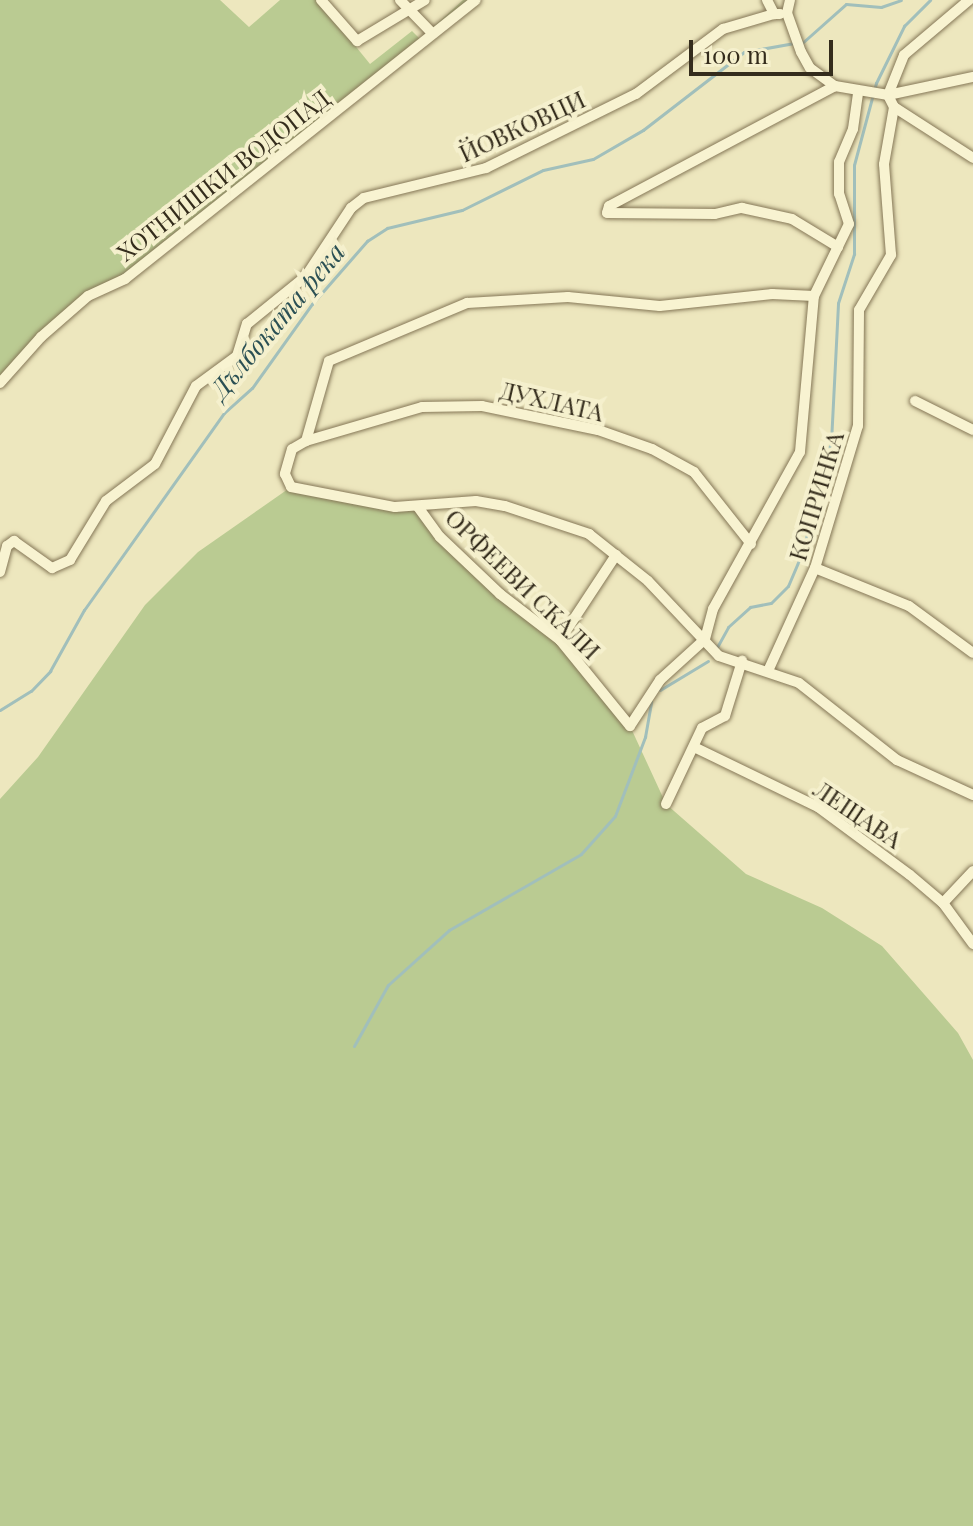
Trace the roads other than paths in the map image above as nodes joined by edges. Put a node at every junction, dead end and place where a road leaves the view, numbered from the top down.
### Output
1 (321, 0) edge
2 (400, 0) edge
3 (425, 0) edge
4 (476, 0) edge
5 (767, 0) edge
6 (790, 0) edge
7 (969, 0) edge
8 (414, 9) junction
9 (787, 13) junction
10 (774, 14) junction
11 (433, 34) junction
12 (973, 77) edge
13 (835, 86) junction
14 (858, 94) junction
15 (888, 95) junction
16 (894, 107) junction
17 (973, 158) edge
18 (838, 247) junction
19 (814, 296) junction
20 (0, 383) edge
21 (915, 401) dead end
22 (973, 430) edge
23 (306, 441) junction
24 (418, 507) junction
25 (751, 544) junction
26 (616, 555) junction
27 (815, 568) junction
28 (0, 572) edge
29 (705, 639) junction
30 (560, 640) junction
31 (973, 653) edge
32 (742, 661) junction
33 (768, 671) junction
34 (696, 748) junction
35 (973, 795) edge
36 (666, 804) dead end
37 (973, 871) edge
38 (943, 903) junction
39 (973, 944) edge

1 - 8 street
2 - 8 street
3 - 8 street
4 - 11 street, ХОТНИШКИ ВОДОПАД
5 - 10 street
6 - 9 street
7 - 15 street
8 - 11 street
9 - 10 street
9 - 13 street
10 - 28 street, ЙОВКОВЦИ
11 - 20 street, ХОТНИШКИ ВОДОПАД
12 - 15 street
13 - 14 street
13 - 18 street
14 - 15 street
14 - 18 street
15 - 16 street
16 - 17 street
16 - 27 street, КОПРИНКА
18 - 19 street
19 - 23 street
19 - 25 street
21 - 22 street
23 - 24 street
23 - 25 street, ДУХЛАТА
24 - 26 street
24 - 30 street, ОРФЕЕВИ СКАЛИ
25 - 29 street
26 - 29 street
26 - 30 street
27 - 31 street
27 - 33 street, КОПРИНКА
29 - 30 street, ОРФЕЕВИ СКАЛИ
29 - 32 street
32 - 33 street
32 - 34 street
33 - 35 street
34 - 36 street
34 - 38 street, ЛЕЩАВА
37 - 38 street
38 - 39 street, ЛЕЩАВА

